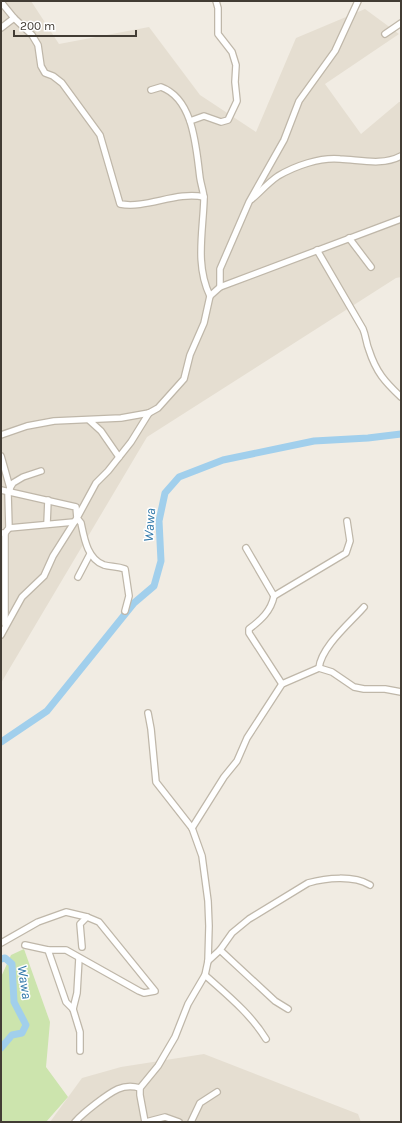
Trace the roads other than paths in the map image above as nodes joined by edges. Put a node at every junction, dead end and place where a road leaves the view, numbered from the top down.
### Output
1 (216, 1) edge
2 (358, 1) edge
3 (1, 2) edge
4 (14, 18) junction
5 (401, 24) edge
6 (1, 28) edge
7 (385, 34) dead end
8 (151, 90) dead end
9 (190, 121) junction
10 (401, 156) edge
11 (204, 197) junction
12 (249, 202) junction
13 (401, 218) edge
14 (348, 238) junction
15 (317, 250) junction
16 (371, 267) dead end
17 (220, 287) junction
18 (210, 296) junction
19 (401, 397) edge
20 (148, 413) junction
21 (90, 421) junction
22 (1, 435) edge
23 (1, 456) edge
24 (119, 457) junction
25 (41, 470) dead end
26 (1, 490) edge
27 (10, 492) junction
28 (48, 500) junction
29 (76, 520) junction
30 (347, 521) dead end
31 (47, 524) junction
32 (5, 531) edge
33 (246, 548) dead end
34 (90, 554) junction
35 (78, 577) dead end
36 (274, 596) junction
37 (364, 607) dead end
38 (125, 611) dead end
39 (5, 627) junction
40 (1, 634) edge
41 (319, 668) junction
42 (282, 684) junction
43 (401, 692) edge
44 (148, 713) dead end
45 (192, 828) junction
46 (370, 885) dead end
47 (87, 917) junction
48 (1, 943) edge
49 (25, 945) dead end
50 (82, 947) dead end
51 (48, 950) junction
52 (220, 950) junction
53 (79, 958) junction
54 (208, 961) junction
55 (204, 975) junction
56 (73, 1009) junction
57 (288, 1009) dead end
58 (266, 1039) dead end
59 (80, 1050) dead end
60 (140, 1088) junction
61 (217, 1092) dead end
62 (75, 1122) edge
63 (146, 1122) edge
64 (179, 1122) edge
65 (191, 1122) edge

1 - 9 street
2 - 12 street
3 - 4 street
4 - 6 street
4 - 11 street
5 - 7 street
8 - 9 street
9 - 11 street
10 - 12 street
11 - 18 street
12 - 17 street
13 - 14 street
14 - 15 street
14 - 16 street
15 - 17 street
15 - 19 street
17 - 18 street
18 - 20 street
20 - 21 street
20 - 24 street
21 - 22 street
21 - 24 street
23 - 27 street
24 - 29 street
25 - 27 street
26 - 27 street
27 - 28 street
27 - 32 street
28 - 29 street
28 - 31 street
29 - 31 street
29 - 34 street
29 - 39 street
30 - 36 street
31 - 32 street
32 - 39 street
33 - 36 street
34 - 35 street
34 - 38 street
36 - 42 street
37 - 41 street
39 - 40 street
41 - 42 street
41 - 43 street
42 - 45 street
44 - 45 street
45 - 54 street
46 - 52 street
47 - 48 street
47 - 50 street
47 - 53 street
49 - 51 street
51 - 53 street
51 - 56 street
52 - 54 street
52 - 57 street
53 - 56 street
54 - 55 street
55 - 58 street
55 - 60 street
56 - 59 street
60 - 62 street
60 - 63 street
61 - 65 street
63 - 64 street

